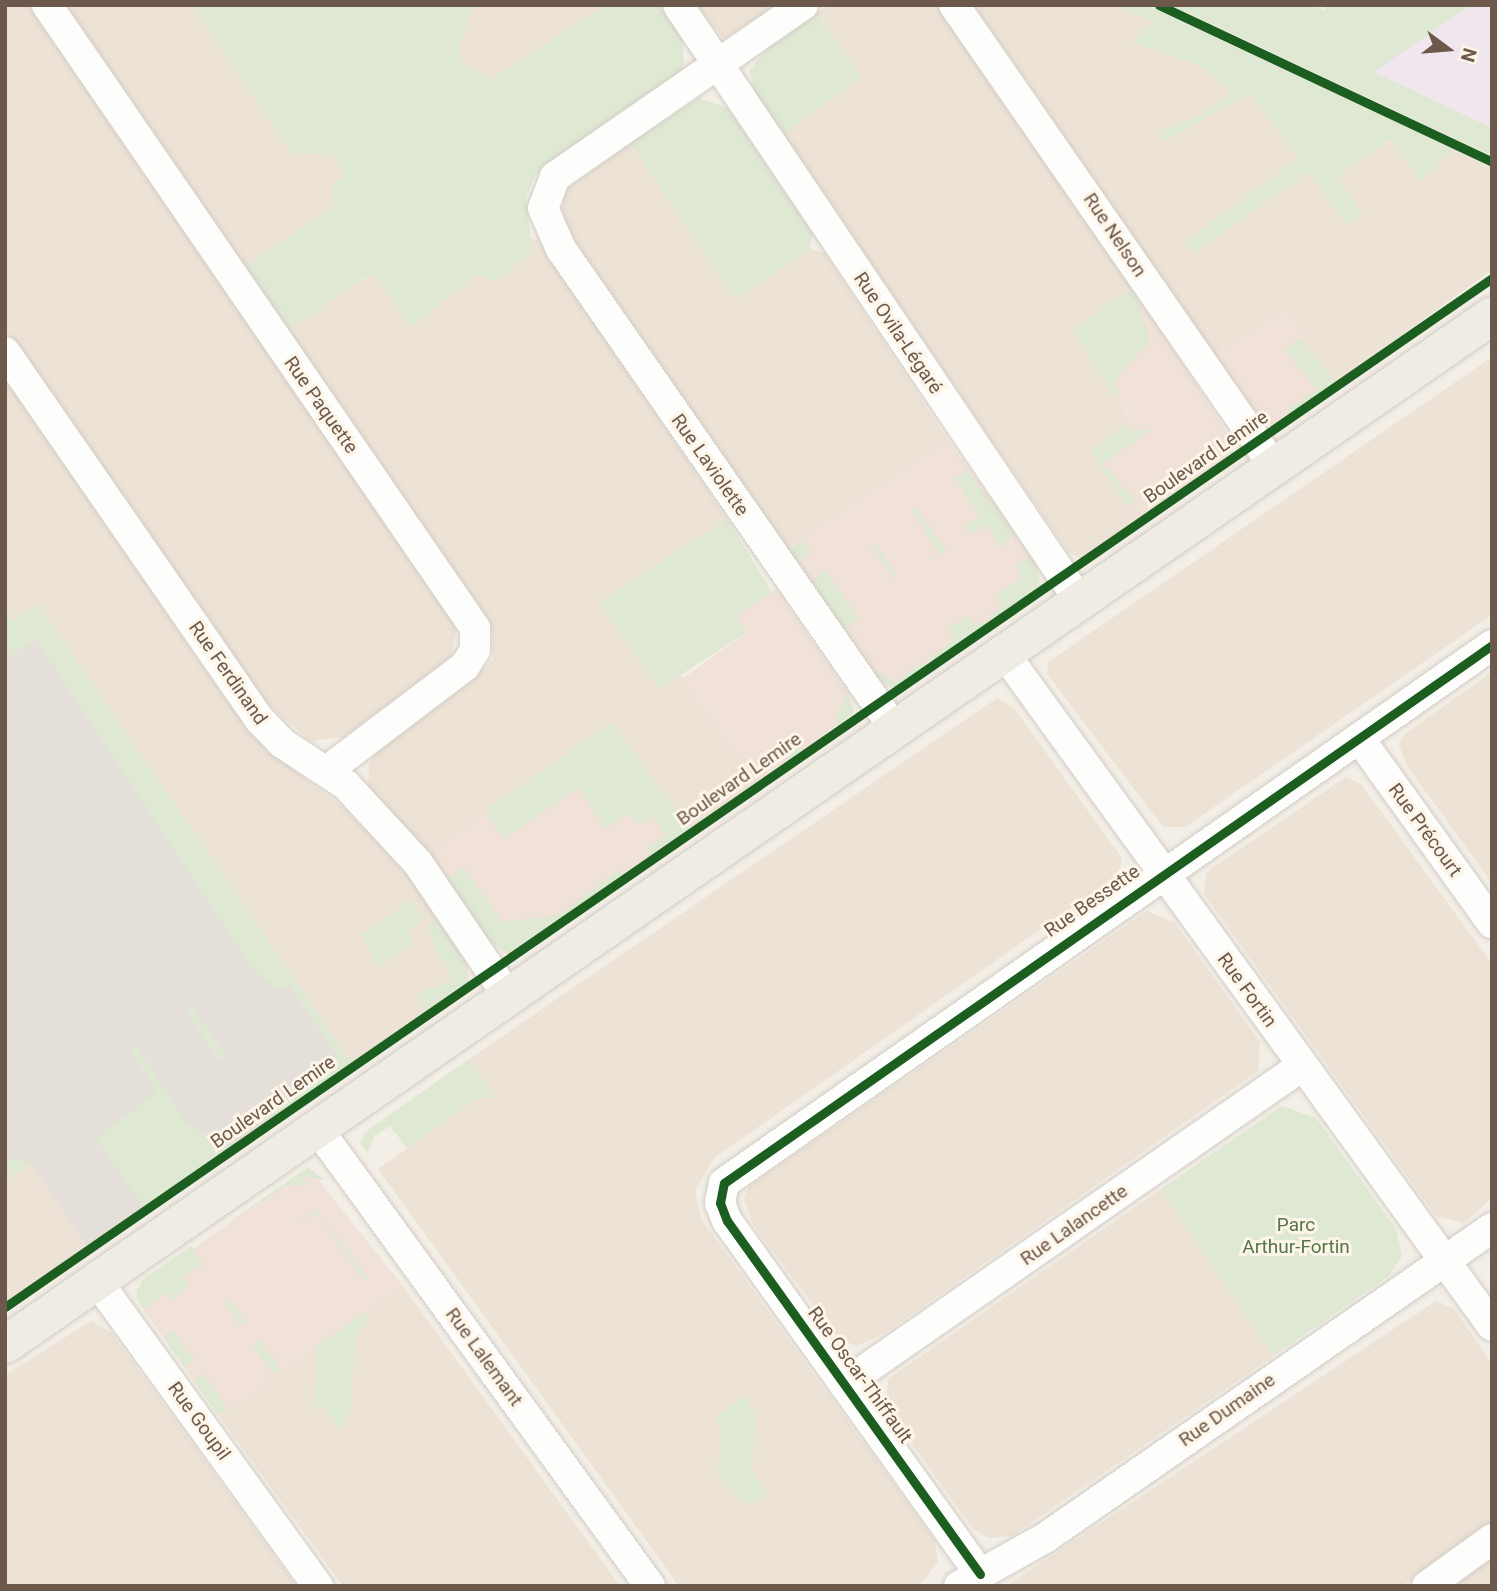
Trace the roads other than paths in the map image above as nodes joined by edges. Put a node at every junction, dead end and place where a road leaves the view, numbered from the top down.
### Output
1 (47, 5) edge
2 (678, 5) edge
3 (803, 5) edge
4 (954, 5) edge
5 (718, 66) junction
6 (1492, 315) edge
7 (5, 352) edge
8 (1273, 465) junction
9 (1079, 600) junction
10 (1492, 645) edge
11 (1004, 653) junction
12 (894, 728) junction
13 (1359, 738) junction
14 (328, 770) junction
15 (1162, 873) junction
16 (1492, 923) edge
17 (508, 996) junction
18 (1302, 1066) junction
19 (317, 1128) junction
20 (720, 1194) joint
21 (1492, 1228) edge
22 (1444, 1262) junction
23 (97, 1281) junction
24 (1492, 1326) edge
25 (5, 1344) edge
26 (846, 1383) junction
27 (1492, 1539) edge
28 (970, 1580) edge
29 (318, 1586) edge
30 (650, 1586) edge
31 (1427, 1586) edge

1 - 14 street, Rue Paquette
2 - 5 street, Rue Ovila-Légaré
3 - 5 street
4 - 8 street, Rue Nelson
5 - 9 street, Rue Ovila-Légaré
5 - 12 street, Rue Laviolette
6 - 8 main road
7 - 14 street, Rue Ferdinand
8 - 9 main road
9 - 11 main road
10 - 13 street, Rue Bessette
11 - 12 main road
11 - 15 street, Rue Fortin
12 - 17 main road
13 - 15 street, Rue Bessette
13 - 16 street, Rue Précourt
14 - 17 street, Rue Ferdinand
15 - 18 street, Rue Fortin
15 - 20 street, Rue Bessette
17 - 19 main road
18 - 22 street, Rue Fortin
18 - 26 street, Rue Lalancette
19 - 23 main road
19 - 30 street, Rue Lalemant
20 - 26 street, Rue Oscar-Thiffault
21 - 22 street, Rue Dumaine
22 - 24 street, Rue Fortin
22 - 28 street, Rue Dumaine
23 - 25 main road
23 - 29 street, Rue Goupil
26 - 28 street, Rue Oscar-Thiffault
27 - 31 street

